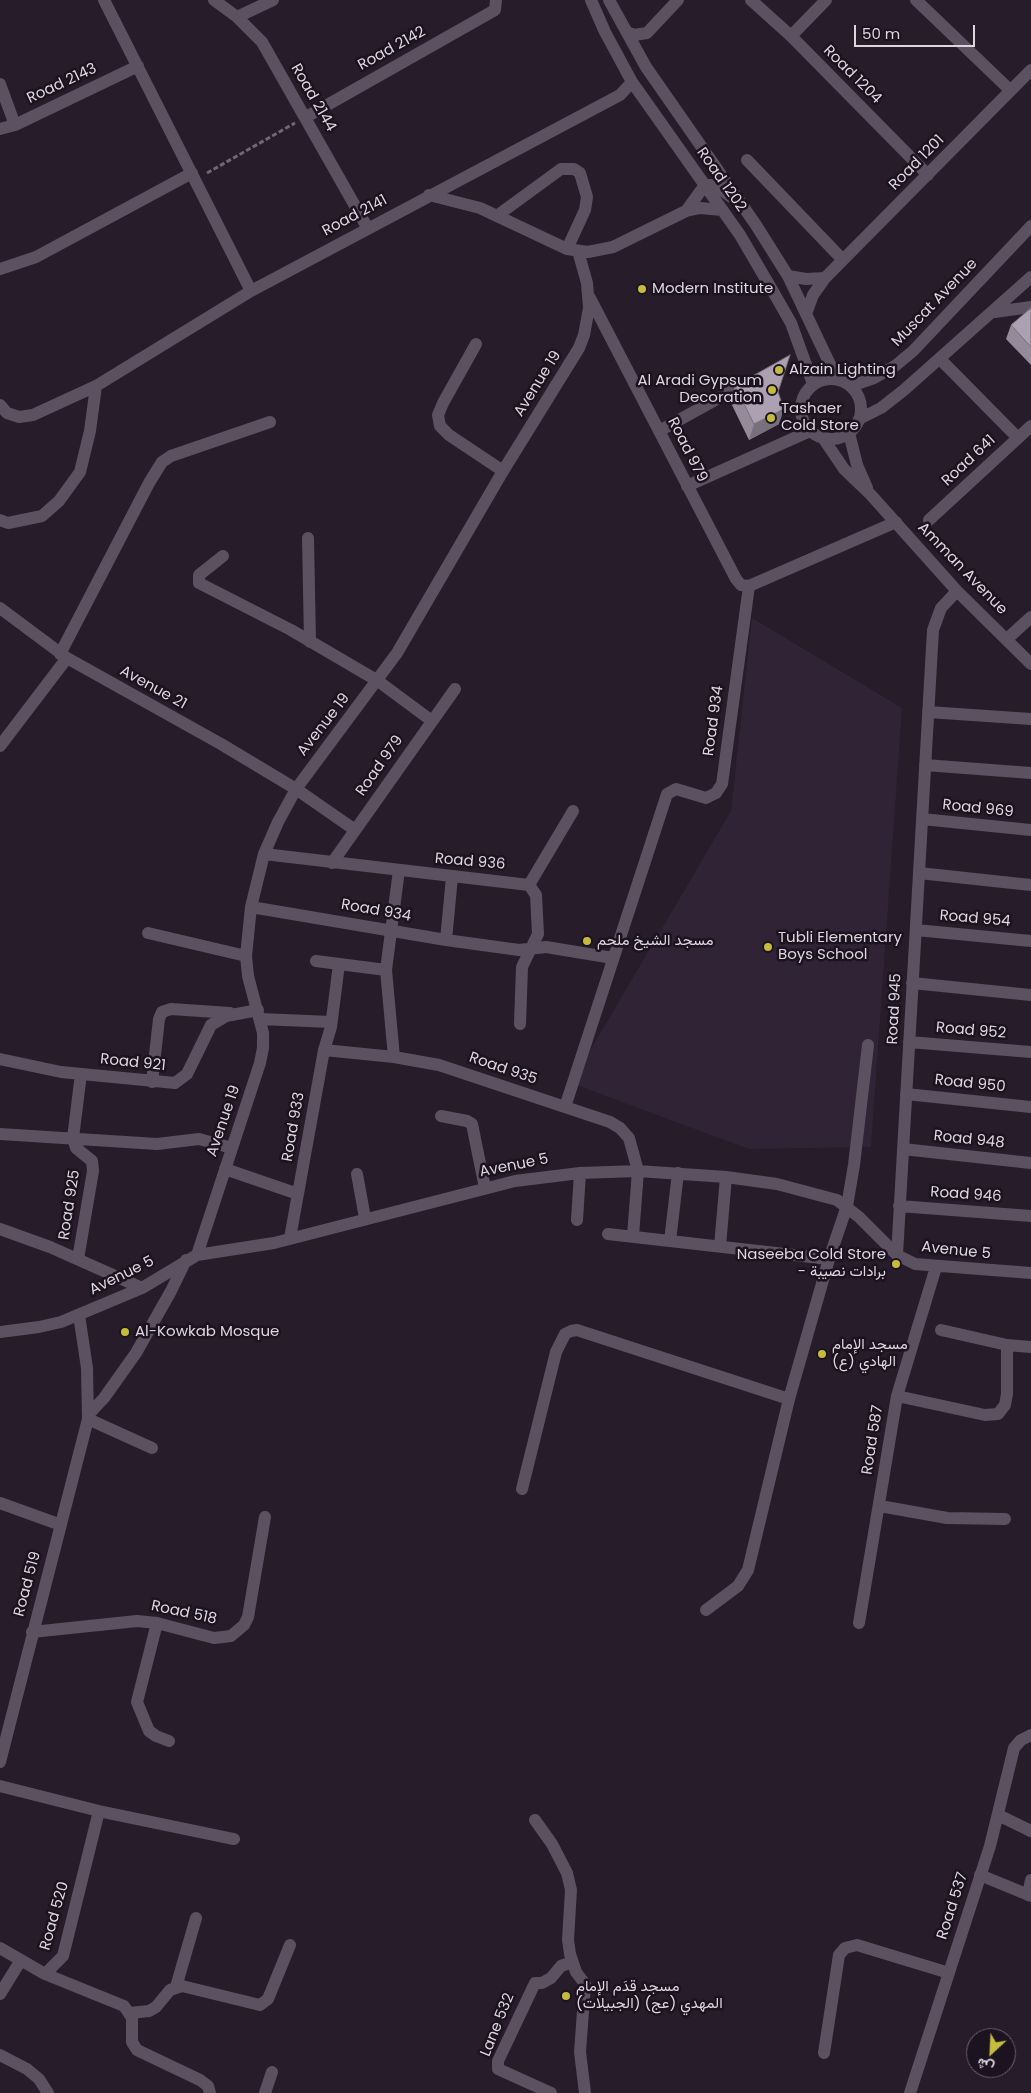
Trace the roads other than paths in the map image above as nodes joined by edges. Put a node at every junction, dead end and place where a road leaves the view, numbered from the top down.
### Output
1 (104, 0) edge
2 (214, 0) edge
3 (273, 0) edge
4 (591, 0) edge
5 (678, 0) edge
6 (751, 0) edge
7 (826, 0) edge
8 (916, 0) edge
9 (614, 3) edge
10 (495, 5) edge
11 (237, 17) junction
12 (627, 32) junction
13 (791, 36) junction
14 (138, 66) junction
15 (1031, 70) edge
16 (632, 82) junction
17 (0, 84) edge
18 (1010, 90) junction
19 (306, 117) junction
20 (15, 125) junction
21 (0, 129) edge
22 (747, 160) dead end
23 (928, 175) junction
24 (193, 177) junction
25 (705, 185) junction
26 (429, 195) junction
27 (722, 210) junction
28 (686, 211) junction
29 (498, 215) junction
30 (756, 225) junction
31 (1031, 226) edge
32 (367, 227) junction
33 (572, 250) junction
34 (842, 260) junction
35 (0, 269) edge
36 (788, 276) junction
37 (1031, 277) edge
38 (825, 278) junction
39 (251, 290) junction
40 (589, 296) junction
41 (1031, 307) edge
42 (993, 313) junction
43 (806, 314) junction
44 (476, 344) dead end
45 (940, 359) junction
46 (759, 375) edge
47 (837, 379) junction
48 (813, 384) junction
49 (96, 386) junction
50 (851, 386) junction
51 (0, 406) edge
52 (860, 419) junction
53 (270, 422) dead end
54 (1031, 426) edge
55 (659, 431) junction
56 (810, 431) junction
57 (849, 433) junction
58 (823, 438) junction
59 (1018, 438) junction
60 (504, 471) junction
61 (687, 486) junction
62 (871, 495) junction
63 (0, 520) edge
64 (929, 520) dead end
65 (896, 522) junction
66 (308, 538) dead end
67 (223, 556) dead end
68 (749, 586) junction
69 (958, 591) junction
70 (0, 608) edge
71 (1031, 617) edge
72 (1007, 639) junction
73 (310, 642) junction
74 (63, 656) junction
75 (1031, 664) edge
76 (378, 681) junction
77 (456, 689) dead end
78 (928, 712) junction
79 (1031, 719) edge
80 (432, 721) junction
81 (0, 746) edge
82 (925, 765) junction
83 (1031, 773) edge
84 (296, 789) junction
85 (573, 811) dead end
86 (922, 819) junction
87 (355, 830) junction
88 (1031, 830) edge
89 (264, 854) junction
90 (332, 863) junction
91 (399, 870) junction
92 (919, 873) junction
93 (452, 878) junction
94 (528, 885) junction
95 (1031, 885) edge
96 (251, 906) junction
97 (391, 930) junction
98 (916, 930) junction
99 (148, 933) dead end
100 (446, 940) junction
101 (1031, 941) edge
102 (533, 948) junction
103 (246, 956) junction
104 (613, 958) junction
105 (316, 961) dead end
106 (339, 964) junction
107 (386, 970) junction
108 (912, 983) junction
109 (1031, 995) edge
110 (235, 1014) junction
111 (259, 1014) junction
112 (331, 1022) junction
113 (520, 1024) dead end
114 (909, 1042) junction
115 (868, 1045) dead end
116 (324, 1050) junction
117 (1031, 1052) edge
118 (394, 1057) junction
119 (0, 1059) edge
120 (82, 1074) junction
121 (152, 1082) junction
122 (906, 1094) junction
123 (565, 1107) junction
124 (1031, 1107) edge
125 (441, 1116) dead end
126 (0, 1134) edge
127 (73, 1138) junction
128 (232, 1148) junction
129 (903, 1149) junction
130 (1031, 1162) edge
131 (225, 1169) junction
132 (638, 1170) junction
133 (580, 1173) junction
134 (678, 1173) junction
135 (357, 1174) dead end
136 (726, 1177) junction
137 (485, 1188) junction
138 (298, 1194) junction
139 (846, 1206) junction
140 (899, 1206) junction
141 (1031, 1216) edge
142 (365, 1218) junction
143 (577, 1220) dead end
144 (0, 1230) edge
145 (608, 1234) dead end
146 (633, 1236) junction
147 (290, 1238) junction
148 (670, 1240) junction
149 (720, 1246) junction
150 (897, 1255) junction
151 (191, 1258) junction
152 (78, 1259) junction
153 (829, 1259) junction
154 (936, 1267) junction
155 (1031, 1273) edge
156 (142, 1288) junction
157 (79, 1315) junction
158 (941, 1330) dead end
159 (0, 1332) edge
160 (1007, 1345) junction
161 (1031, 1347) edge
162 (897, 1396) junction
163 (789, 1398) junction
164 (88, 1417) junction
165 (152, 1448) dead end
166 (522, 1489) dead end
167 (0, 1504) edge
168 (880, 1506) junction
169 (265, 1517) dead end
170 (1005, 1520) dead end
171 (61, 1525) junction
172 (706, 1610) dead end
173 (157, 1622) junction
174 (859, 1623) dead end
175 (32, 1632) junction
176 (1031, 1735) edge
177 (170, 1741) dead end
178 (0, 1762) edge
179 (0, 1786) edge
180 (99, 1811) junction
181 (998, 1815) junction
182 (536, 1820) dead end
183 (1031, 1831) edge
184 (234, 1840) dead end
185 (980, 1875) junction
186 (1031, 1880) edge
187 (1030, 1896) edge
188 (196, 1918) dead end
189 (290, 1944) dead end
190 (0, 1948) edge
191 (21, 1960) junction
192 (572, 1962) junction
193 (949, 1973) junction
194 (45, 1974) junction
195 (176, 1987) junction
196 (0, 1994) edge
197 (130, 2013) junction
198 (824, 2053) dead end
199 (0, 2056) edge
200 (272, 2072) dead end
201 (48, 2093) edge
202 (210, 2093) edge
203 (265, 2093) edge
204 (551, 2093) edge
205 (585, 2093) edge
206 (910, 2093) edge

1 - 14 street
2 - 11 street, Road 2144
3 - 11 street
4 - 16 street, Road 1202
5 - 12 street
6 - 13 street, Road 1204
7 - 13 street
8 - 18 street
9 - 12 street, Road 1202
10 - 19 street, Road 2142
11 - 19 street, Road 2144
12 - 30 street, Road 1202
13 - 23 street, Road 1204
14 - 20 street, Road 2143
14 - 24 street
15 - 18 street, Road 1201
16 - 25 street, Road 1202
16 - 26 street, Road 2141
17 - 20 street
18 - 23 street, Road 1201
19 - 32 street, Road 2144
20 - 21 street, Road 2143
22 - 34 street
23 - 34 street, Road 1201
24 - 35 street
24 - 39 street
25 - 27 street, Road 1202
25 - 28 street
25 - 30 street
26 - 29 street
26 - 32 street, Road 2141
27 - 28 street
27 - 48 street, Road 1202
28 - 33 street
29 - 33 street
29 - 33 street
30 - 36 street, Road 1202
31 - 50 street, Muscat Avenue
32 - 39 street, Road 2141
33 - 40 street, Avenue 19
34 - 38 street, Road 1201
36 - 38 street
36 - 43 street, Road 1202
37 - 42 street
38 - 43 street, Road 1201
39 - 49 street, Road 2141
40 - 55 street, Road 979
40 - 60 street, Avenue 19
41 - 42 street
42 - 45 street
43 - 47 street, Road 1202
44 - 60 street
45 - 52 street
45 - 59 street
46 - 55 street
47 - 48 street
47 - 50 street
48 - 56 street
49 - 51 street, Road 2141
49 - 63 street
50 - 52 street
52 - 57 street
53 - 74 street
54 - 59 street, Road 641
55 - 61 street, Road 979
56 - 58 street
56 - 61 street
57 - 58 street
57 - 62 street, Amman Avenue
58 - 62 street, Amman Avenue
59 - 64 street, Road 641
60 - 76 street, Avenue 19
61 - 68 street, Road 979
62 - 65 street, Amman Avenue
65 - 68 street
65 - 69 street, Amman Avenue
66 - 73 street
67 - 73 street
68 - 104 street, Road 934
69 - 72 street, Amman Avenue
69 - 78 street, Road 945
70 - 74 street, Avenue 21
71 - 72 street
72 - 75 street, Amman Avenue
73 - 76 street
74 - 81 street
74 - 84 street, Avenue 21
76 - 80 street
76 - 84 street, Avenue 19
77 - 80 street, Road 979
78 - 79 street
78 - 82 street, Road 945
80 - 87 street, Road 979
82 - 83 street
82 - 86 street, Road 945
84 - 87 street, Avenue 21
84 - 89 street, Avenue 19
85 - 94 street
86 - 88 street, Road 969
86 - 92 street, Road 945
87 - 90 street, Road 979
89 - 90 street, Road 936
89 - 96 street, Avenue 19
90 - 91 street, Road 936
91 - 93 street, Road 936
91 - 97 street
92 - 95 street
92 - 98 street, Road 945
93 - 94 street, Road 936
93 - 100 street
94 - 102 street
96 - 97 street, Road 934
96 - 103 street, Avenue 19
97 - 100 street, Road 934
97 - 107 street
98 - 101 street, Road 954
98 - 108 street, Road 945
99 - 103 street
100 - 102 street, Road 934
102 - 104 street, Road 934
102 - 113 street
103 - 111 street, Avenue 19
104 - 123 street, Road 934
105 - 106 street
106 - 107 street
106 - 112 street, Road 933
107 - 118 street
108 - 109 street
108 - 114 street, Road 945
110 - 111 street, Road 921
110 - 121 street, Road 921
110 - 121 street
111 - 112 street
111 - 128 street, Avenue 19
112 - 116 street, Road 933
114 - 117 street, Road 952
114 - 122 street, Road 945
115 - 139 street
116 - 118 street, Road 935
116 - 138 street, Road 933
118 - 123 street, Road 935
119 - 120 street, Road 921
120 - 121 street, Road 921
120 - 127 street
122 - 124 street, Road 950
122 - 129 street, Road 945
123 - 132 street, Road 935
125 - 137 street
126 - 127 street
127 - 128 street
127 - 152 street, Road 925
128 - 131 street, Avenue 19
129 - 130 street, Road 948
129 - 140 street, Road 945
131 - 138 street
131 - 151 street, Avenue 19
132 - 133 street, Avenue 5
132 - 134 street, Avenue 5
132 - 146 street
133 - 137 street, Avenue 5
133 - 143 street
134 - 136 street, Avenue 5
134 - 148 street
135 - 142 street
136 - 139 street, Avenue 5
136 - 149 street
137 - 142 street, Avenue 5
138 - 147 street, Road 933
139 - 150 street, Avenue 5
139 - 153 street
140 - 141 street, Road 946
140 - 150 street, Road 945
142 - 147 street, Avenue 5
144 - 152 street
145 - 146 street
146 - 148 street
147 - 151 street, Avenue 5
148 - 149 street
149 - 153 street
150 - 154 street, Avenue 5
151 - 156 street, Avenue 5
151 - 164 street, Road 519
152 - 156 street
153 - 163 street
154 - 155 street, Avenue 5
154 - 162 street, Road 587
156 - 157 street, Avenue 5
157 - 159 street, Avenue 5
157 - 164 street, Road 519
158 - 160 street
160 - 161 street
160 - 162 street
162 - 168 street, Road 587
163 - 166 street
163 - 172 street
164 - 165 street
164 - 171 street, Road 519
167 - 171 street
168 - 170 street
168 - 174 street, Road 587
169 - 173 street, Road 518
171 - 175 street, Road 519
173 - 175 street, Road 518
173 - 177 street
175 - 178 street, Road 519
176 - 181 street, Road 537
179 - 180 street
180 - 184 street
180 - 194 street, Road 520
181 - 183 street
181 - 185 street, Road 537
182 - 192 street
185 - 187 street
185 - 193 street, Road 537
186 - 187 street
188 - 195 street
189 - 195 street
190 - 191 street, Road 520
191 - 194 street, Road 520
191 - 196 street
192 - 204 street, Lane 532
192 - 205 street
193 - 198 street
193 - 206 street, Road 537
194 - 197 street
195 - 197 street
197 - 202 street
199 - 201 street
200 - 203 street

